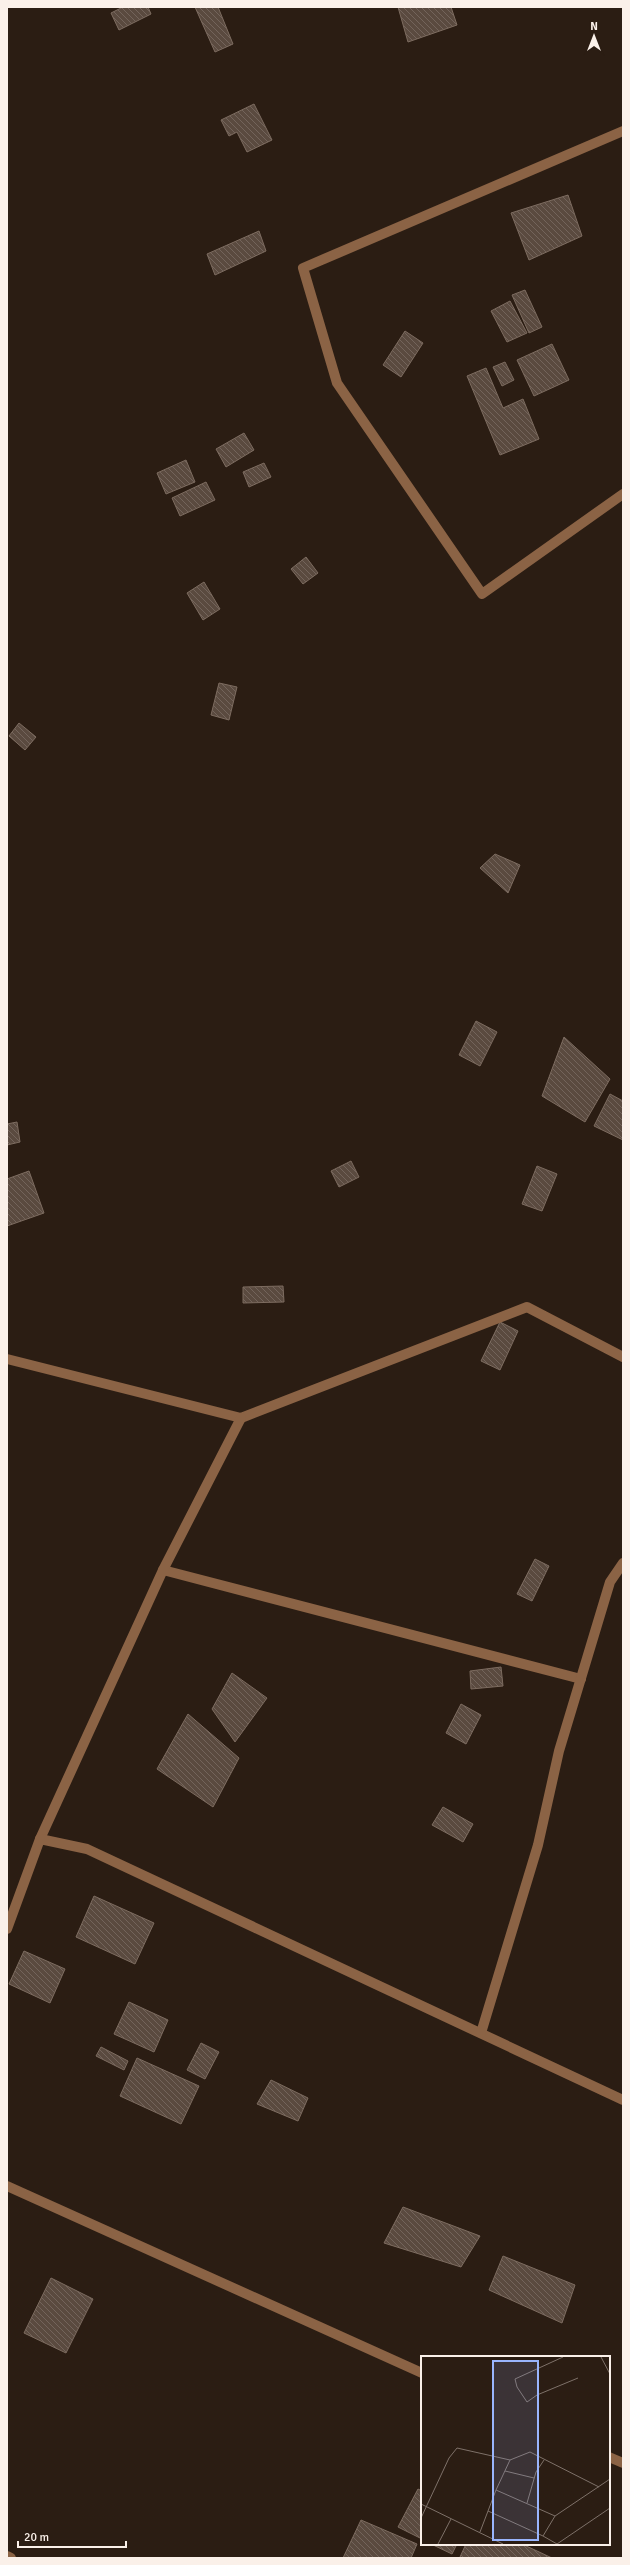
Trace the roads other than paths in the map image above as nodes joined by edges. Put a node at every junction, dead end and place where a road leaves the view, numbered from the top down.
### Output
1 (623, 131) edge
2 (623, 494) edge
3 (623, 1357) edge
4 (7, 1359) edge
5 (241, 1418) junction
6 (623, 1563) edge
7 (163, 1570) junction
8 (581, 1679) junction
9 (40, 1839) junction
10 (7, 1929) edge
11 (481, 2033) junction
12 (623, 2100) edge
13 (7, 2186) edge
14 (421, 2373) edge
15 (610, 2457) edge
16 (623, 2463) edge
17 (7, 2556) edge
18 (10, 2558) edge

1 - 2 street
3 - 5 street
4 - 5 street
5 - 7 street
6 - 8 street
7 - 8 street
7 - 9 street
8 - 11 street
9 - 10 street
9 - 11 street
11 - 12 street
13 - 14 street
15 - 16 street
17 - 18 street

